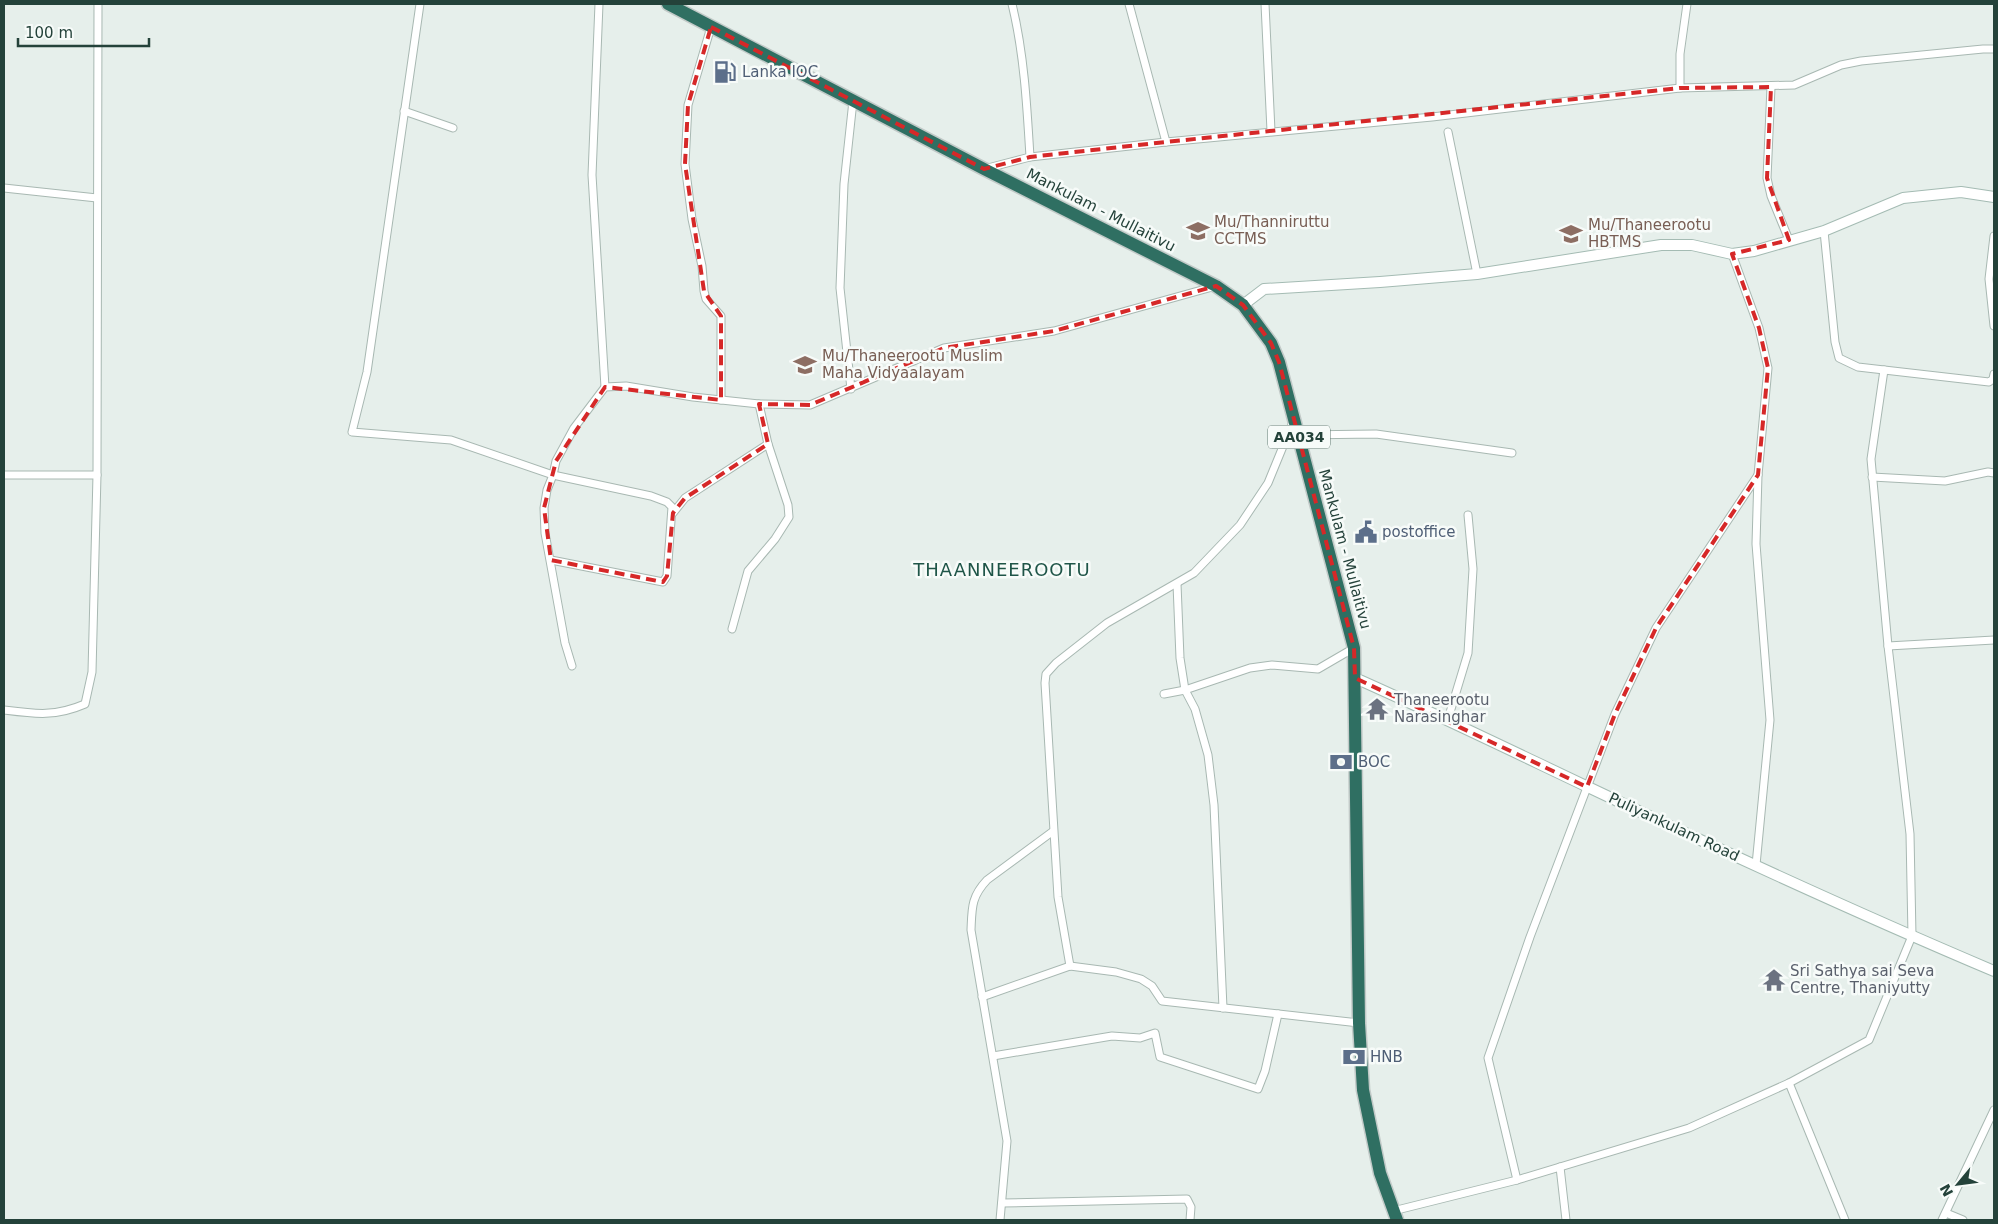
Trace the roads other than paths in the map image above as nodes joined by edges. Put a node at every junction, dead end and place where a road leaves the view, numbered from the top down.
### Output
1 (98, 4) edge
2 (420, 4) edge
3 (599, 4) edge
4 (668, 4) edge
5 (1012, 4) edge
6 (1129, 4) edge
7 (1264, 4) edge
8 (1687, 4) edge
9 (711, 27) junction
10 (1994, 49) edge
11 (1771, 87) junction
12 (1680, 88) junction
13 (853, 102) junction
14 (404, 111) junction
15 (453, 128) dead end
16 (1271, 131) junction
17 (1448, 132) dead end
18 (1166, 142) junction
19 (1030, 157) junction
20 (984, 169) junction
21 (4, 188) edge
22 (1994, 197) edge
23 (97, 198) junction
24 (1824, 231) junction
25 (1994, 236) edge
26 (1789, 240) junction
27 (1732, 254) junction
28 (1477, 274) junction
29 (1216, 286) junction
30 (1243, 305) junction
31 (1994, 326) edge
32 (1884, 370) junction
33 (1994, 374) edge
34 (605, 387) junction
35 (852, 389) junction
36 (721, 400) junction
37 (758, 404) junction
38 (1294, 419) junction
39 (1299, 434) junction
40 (768, 444) junction
41 (1512, 452) dead end
42 (1994, 473) edge
43 (4, 475) edge
44 (97, 475) junction
45 (553, 475) junction
46 (1758, 475) junction
47 (1872, 477) junction
48 (673, 512) junction
49 (1468, 515) dead end
50 (550, 560) junction
51 (1177, 584) junction
52 (732, 629) dead end
53 (1994, 640) edge
54 (1888, 646) junction
55 (1354, 648) junction
56 (572, 666) dead end
57 (1355, 678) junction
58 (1185, 690) junction
59 (1164, 694) dead end
60 (4, 710) edge
61 (1448, 719) junction
62 (1587, 787) junction
63 (1052, 832) junction
64 (1756, 866) junction
65 (1912, 936) junction
66 (1070, 966) junction
67 (1994, 971) edge
68 (982, 997) junction
69 (1223, 1008) junction
70 (1278, 1014) junction
71 (1359, 1023) junction
72 (993, 1056) junction
73 (1789, 1083) junction
74 (1994, 1110) edge
75 (1560, 1167) junction
76 (1517, 1180) junction
77 (1002, 1203) junction
78 (1946, 1213) junction
79 (1395, 1216) edge
80 (1000, 1220) edge
81 (1190, 1220) edge
82 (1566, 1220) edge
83 (1845, 1220) edge
84 (1942, 1220) edge
85 (1963, 1220) edge

1 - 23 street
2 - 14 street
3 - 34 street
4 - 9 highway, Mankulam - Mullaitivu / AA034
5 - 19 street
6 - 18 street
7 - 16 street
8 - 12 street
9 - 13 highway, Mankulam - Mullaitivu / AA034
9 - 36 street
10 - 11 street
11 - 12 street
11 - 26 street
12 - 16 street
13 - 20 highway, Mankulam - Mullaitivu / AA034
13 - 35 street
14 - 15 street
14 - 45 street
16 - 18 street
17 - 28 street
18 - 19 street
19 - 20 street
20 - 29 highway, Mankulam - Mullaitivu / AA034
21 - 23 street
22 - 24 street
23 - 44 street
24 - 26 street
24 - 32 street
25 - 31 street
26 - 27 street
27 - 28 street
27 - 46 street
28 - 30 street
29 - 30 highway, Mankulam - Mullaitivu / AA034
29 - 35 street
30 - 38 highway, Mankulam - Mullaitivu / AA034
32 - 33 street
32 - 47 street
34 - 36 street
34 - 45 street
35 - 37 street
36 - 37 street
37 - 40 street
38 - 39 highway, Mankulam - Mullaitivu / AA034
38 - 51 street
39 - 41 street
39 - 55 highway, Mankulam - Mullaitivu / AA034
40 - 48 street
40 - 52 street
42 - 47 street
43 - 44 street
44 - 60 street
45 - 48 street
45 - 50 street
46 - 62 street
46 - 64 street
47 - 54 street
48 - 50 street
49 - 61 street
50 - 56 street
51 - 58 street
51 - 63 street
53 - 54 street
54 - 65 street
55 - 57 highway, Mankulam - Mullaitivu / AA034
55 - 58 street
57 - 61 street, Puliyankulam Road
57 - 71 highway, Mankulam - Mullaitivu / AA034
58 - 59 street
58 - 69 street
61 - 62 street, Puliyankulam Road
62 - 64 street, Puliyankulam Road
62 - 76 street
63 - 66 street
63 - 68 street
64 - 65 street, Puliyankulam Road
65 - 67 street, Puliyankulam Road
65 - 73 street
66 - 68 street
66 - 69 street
68 - 72 street
69 - 70 street
70 - 71 street
70 - 72 street
71 - 79 highway, Mankulam - Mullaitivu / AA034
72 - 77 street
73 - 75 street
73 - 83 street
74 - 78 street
75 - 76 street
75 - 82 street
76 - 79 street
77 - 80 street
77 - 81 street
78 - 84 street
78 - 85 street

